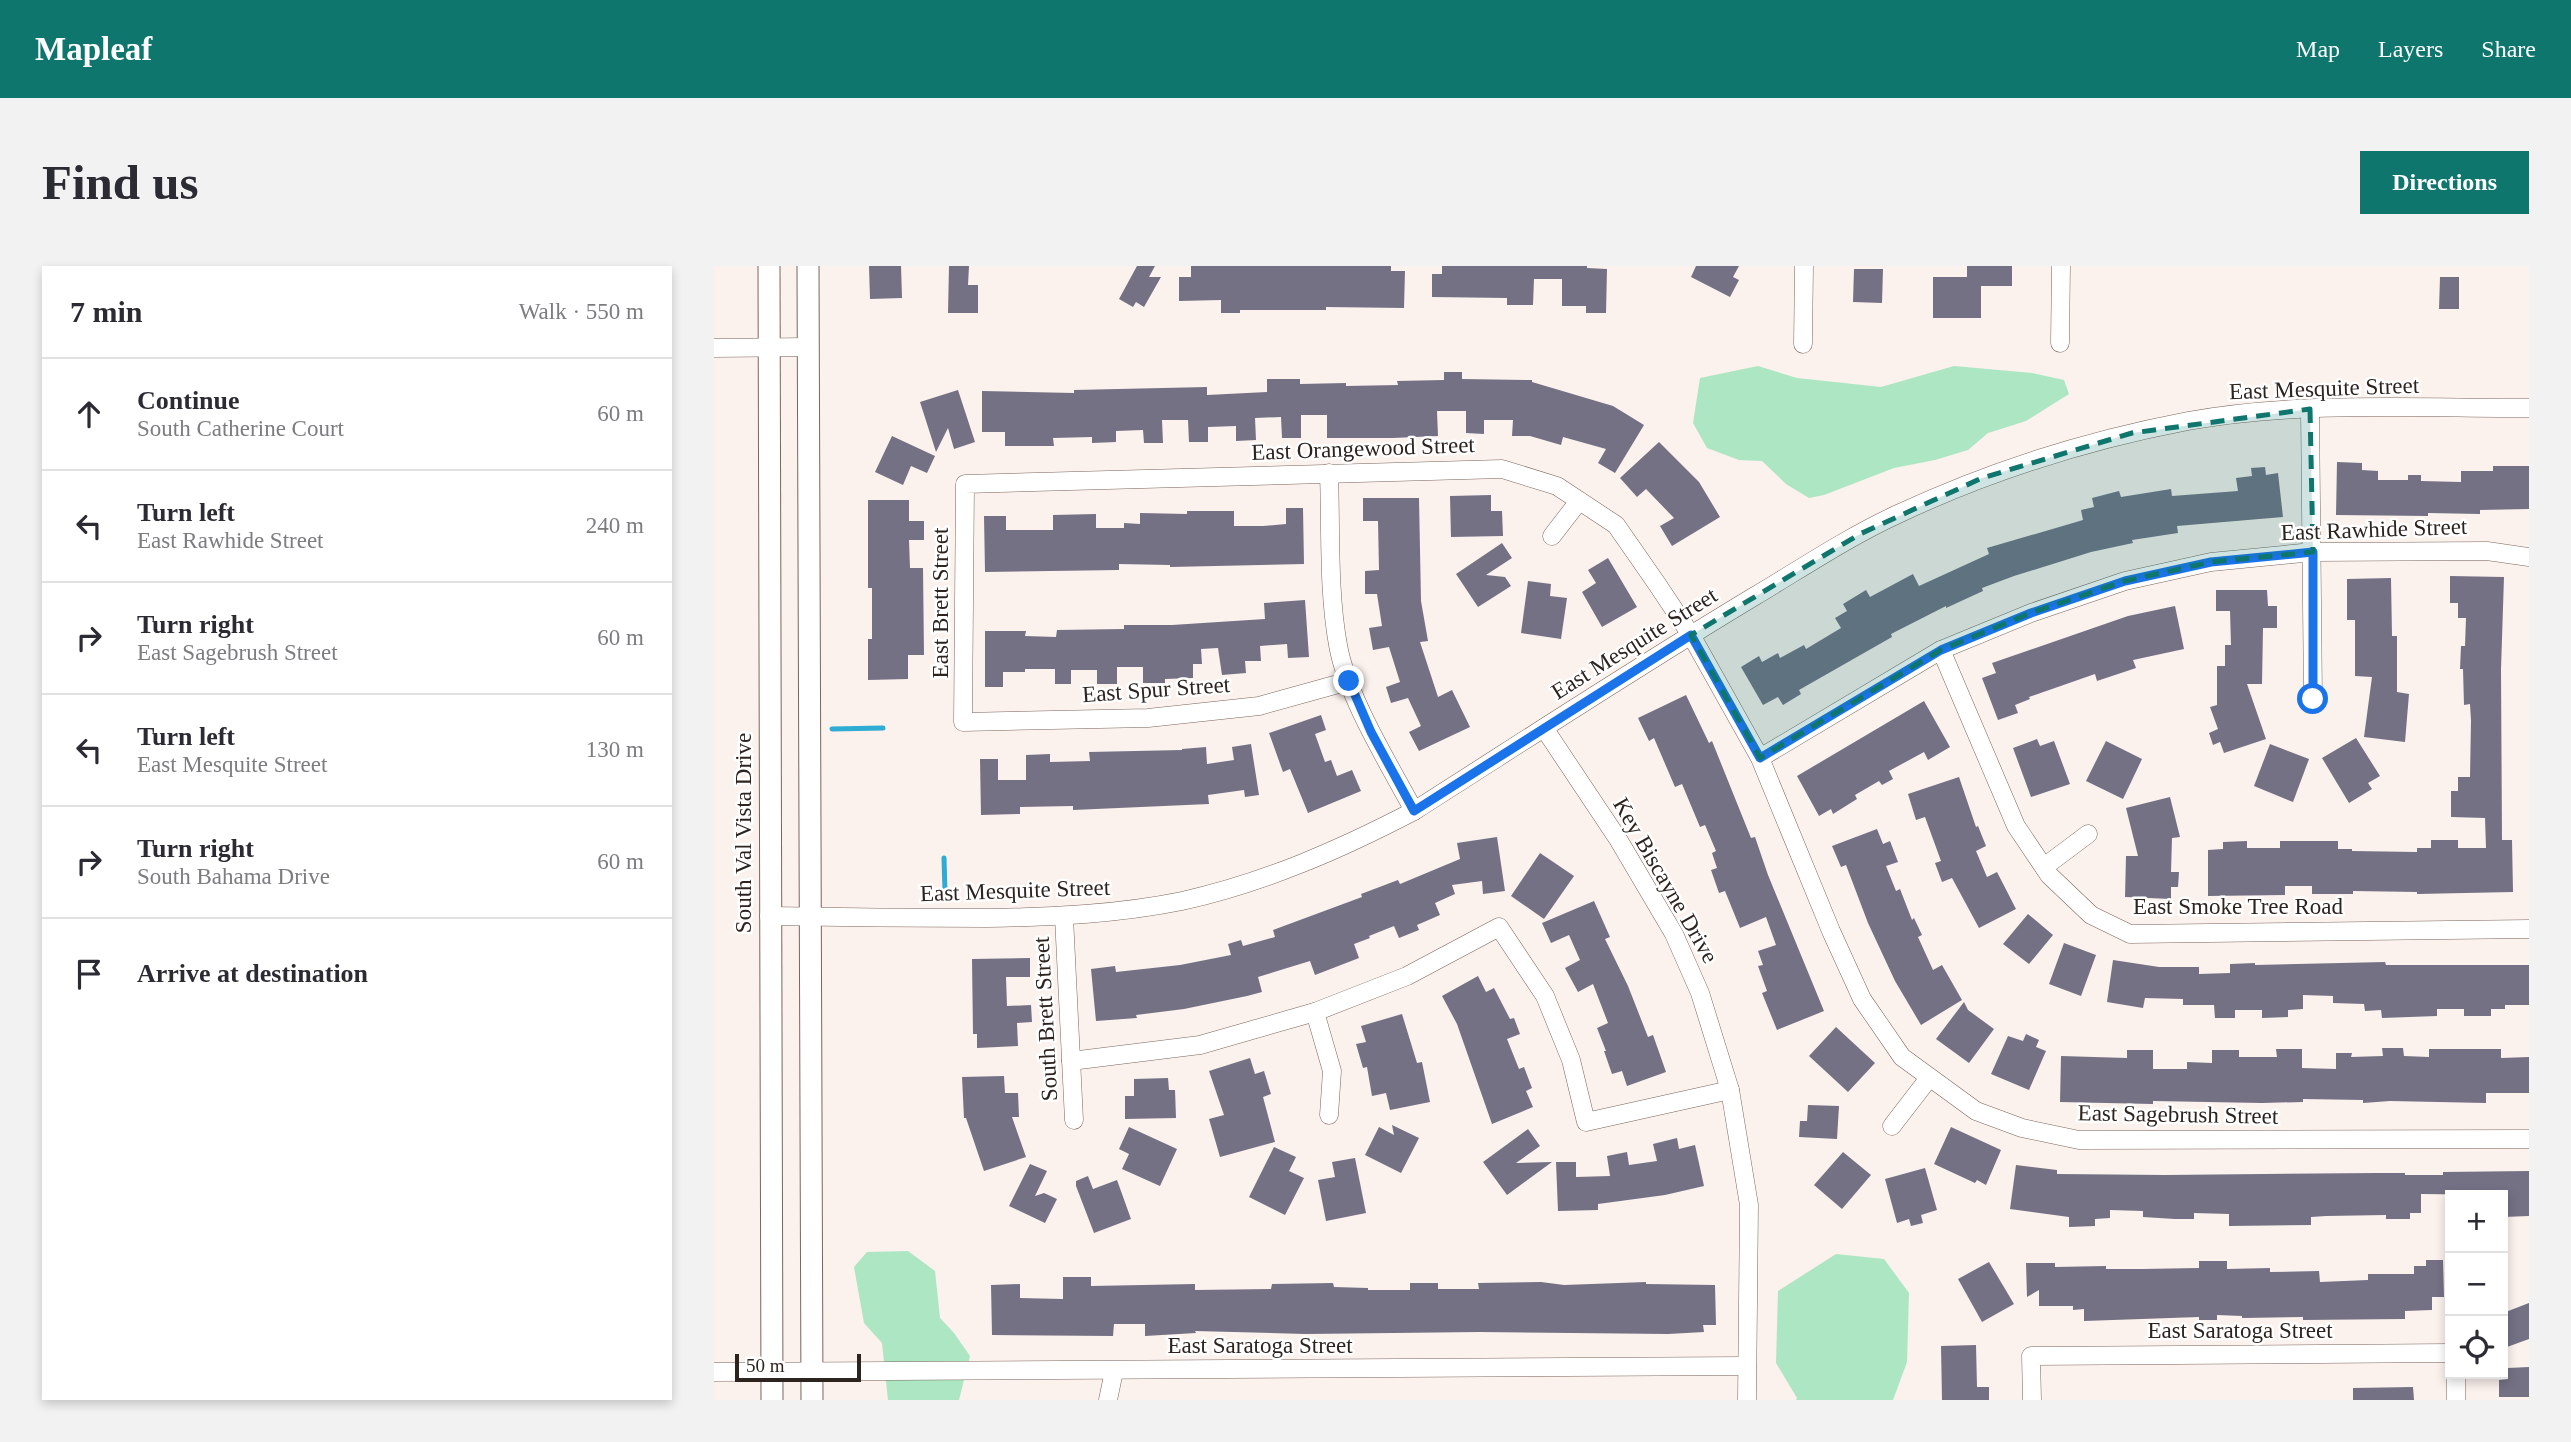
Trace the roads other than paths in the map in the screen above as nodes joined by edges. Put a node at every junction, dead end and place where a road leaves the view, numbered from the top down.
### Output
1 (769, 266) edge
2 (808, 266) edge
3 (1804, 266) edge
4 (2061, 266) edge
5 (2060, 343) dead end
6 (1803, 344) dead end
7 (808, 347) junction
8 (714, 348) edge
9 (769, 348) junction
10 (2529, 408) edge
11 (2310, 409) junction
12 (1329, 473) junction
13 (965, 484) joint
14 (1579, 501) junction
15 (1552, 536) dead end
16 (2313, 552) junction
17 (2529, 557) edge
18 (1691, 635) junction
19 (1941, 650) junction
20 (1349, 681) junction
21 (2313, 699) dead end
22 (963, 722) joint
23 (1544, 728) junction
24 (1760, 758) junction
25 (1414, 811) junction
26 (2088, 834) dead end
27 (2044, 867) junction
28 (769, 916) junction
29 (810, 916) junction
30 (1064, 916) junction
31 (2529, 929) edge
32 (1315, 1012) junction
33 (1071, 1061) junction
34 (1928, 1078) junction
35 (1730, 1090) junction
36 (1329, 1115) dead end
37 (1074, 1120) dead end
38 (1892, 1126) dead end
39 (2529, 1139) edge
40 (2445, 1353) edge
41 (1747, 1366) junction
42 (812, 1371) junction
43 (1114, 1371) junction
44 (772, 1372) junction
45 (714, 1373) edge
46 (2456, 1379) edge
47 (772, 1400) edge
48 (812, 1400) edge
49 (1108, 1400) edge
50 (1748, 1400) edge
51 (2032, 1400) edge
52 (2456, 1400) edge

1 - 9 main road, South Val Vista Drive
2 - 7 main road
3 - 6 street
4 - 5 street
7 - 9 street
7 - 29 main road
8 - 9 street
9 - 28 main road, South Val Vista Drive
10 - 11 street, East Mesquite Street
11 - 16 street
11 - 18 street, East Mesquite Street
12 - 13 street, East Orangewood Street
12 - 14 street, East Orangewood Street
12 - 20 street
13 - 22 street, East Brett Street
14 - 15 street
14 - 18 street, East Orangewood Street
16 - 17 street, East Rawhide Street
16 - 19 street, East Rawhide Street
16 - 21 street
18 - 23 street, East Mesquite Street
18 - 24 street, East Sagebrush Street
19 - 24 street, East Rawhide Street
19 - 27 street, East Smoke Tree Road
20 - 22 street, East Spur Street
20 - 25 street
23 - 25 street, East Mesquite Street
23 - 35 street, Key Biscayne Drive
24 - 34 street, East Sagebrush Street
25 - 30 street, East Mesquite Street
26 - 27 street
27 - 31 street, East Smoke Tree Road
28 - 29 street, East Mesquite Street
28 - 44 main road, South Val Vista Drive
29 - 30 street, East Mesquite Street
29 - 42 main road
30 - 33 street, South Brett Street
32 - 33 street
32 - 35 street
32 - 36 street
33 - 37 street, South Brett Street
34 - 38 street
34 - 39 street, East Sagebrush Street
35 - 41 street, Key Biscayne Drive
40 - 51 street, East Saratoga Street
41 - 43 street, East Saratoga Street
41 - 50 street, Key Biscayne Drive
42 - 43 street, East Saratoga Street
42 - 44 street, East Saratoga Street
42 - 48 main road
43 - 49 street
44 - 45 street, East Saratoga Street
44 - 47 main road, South Val Vista Drive
46 - 52 street

